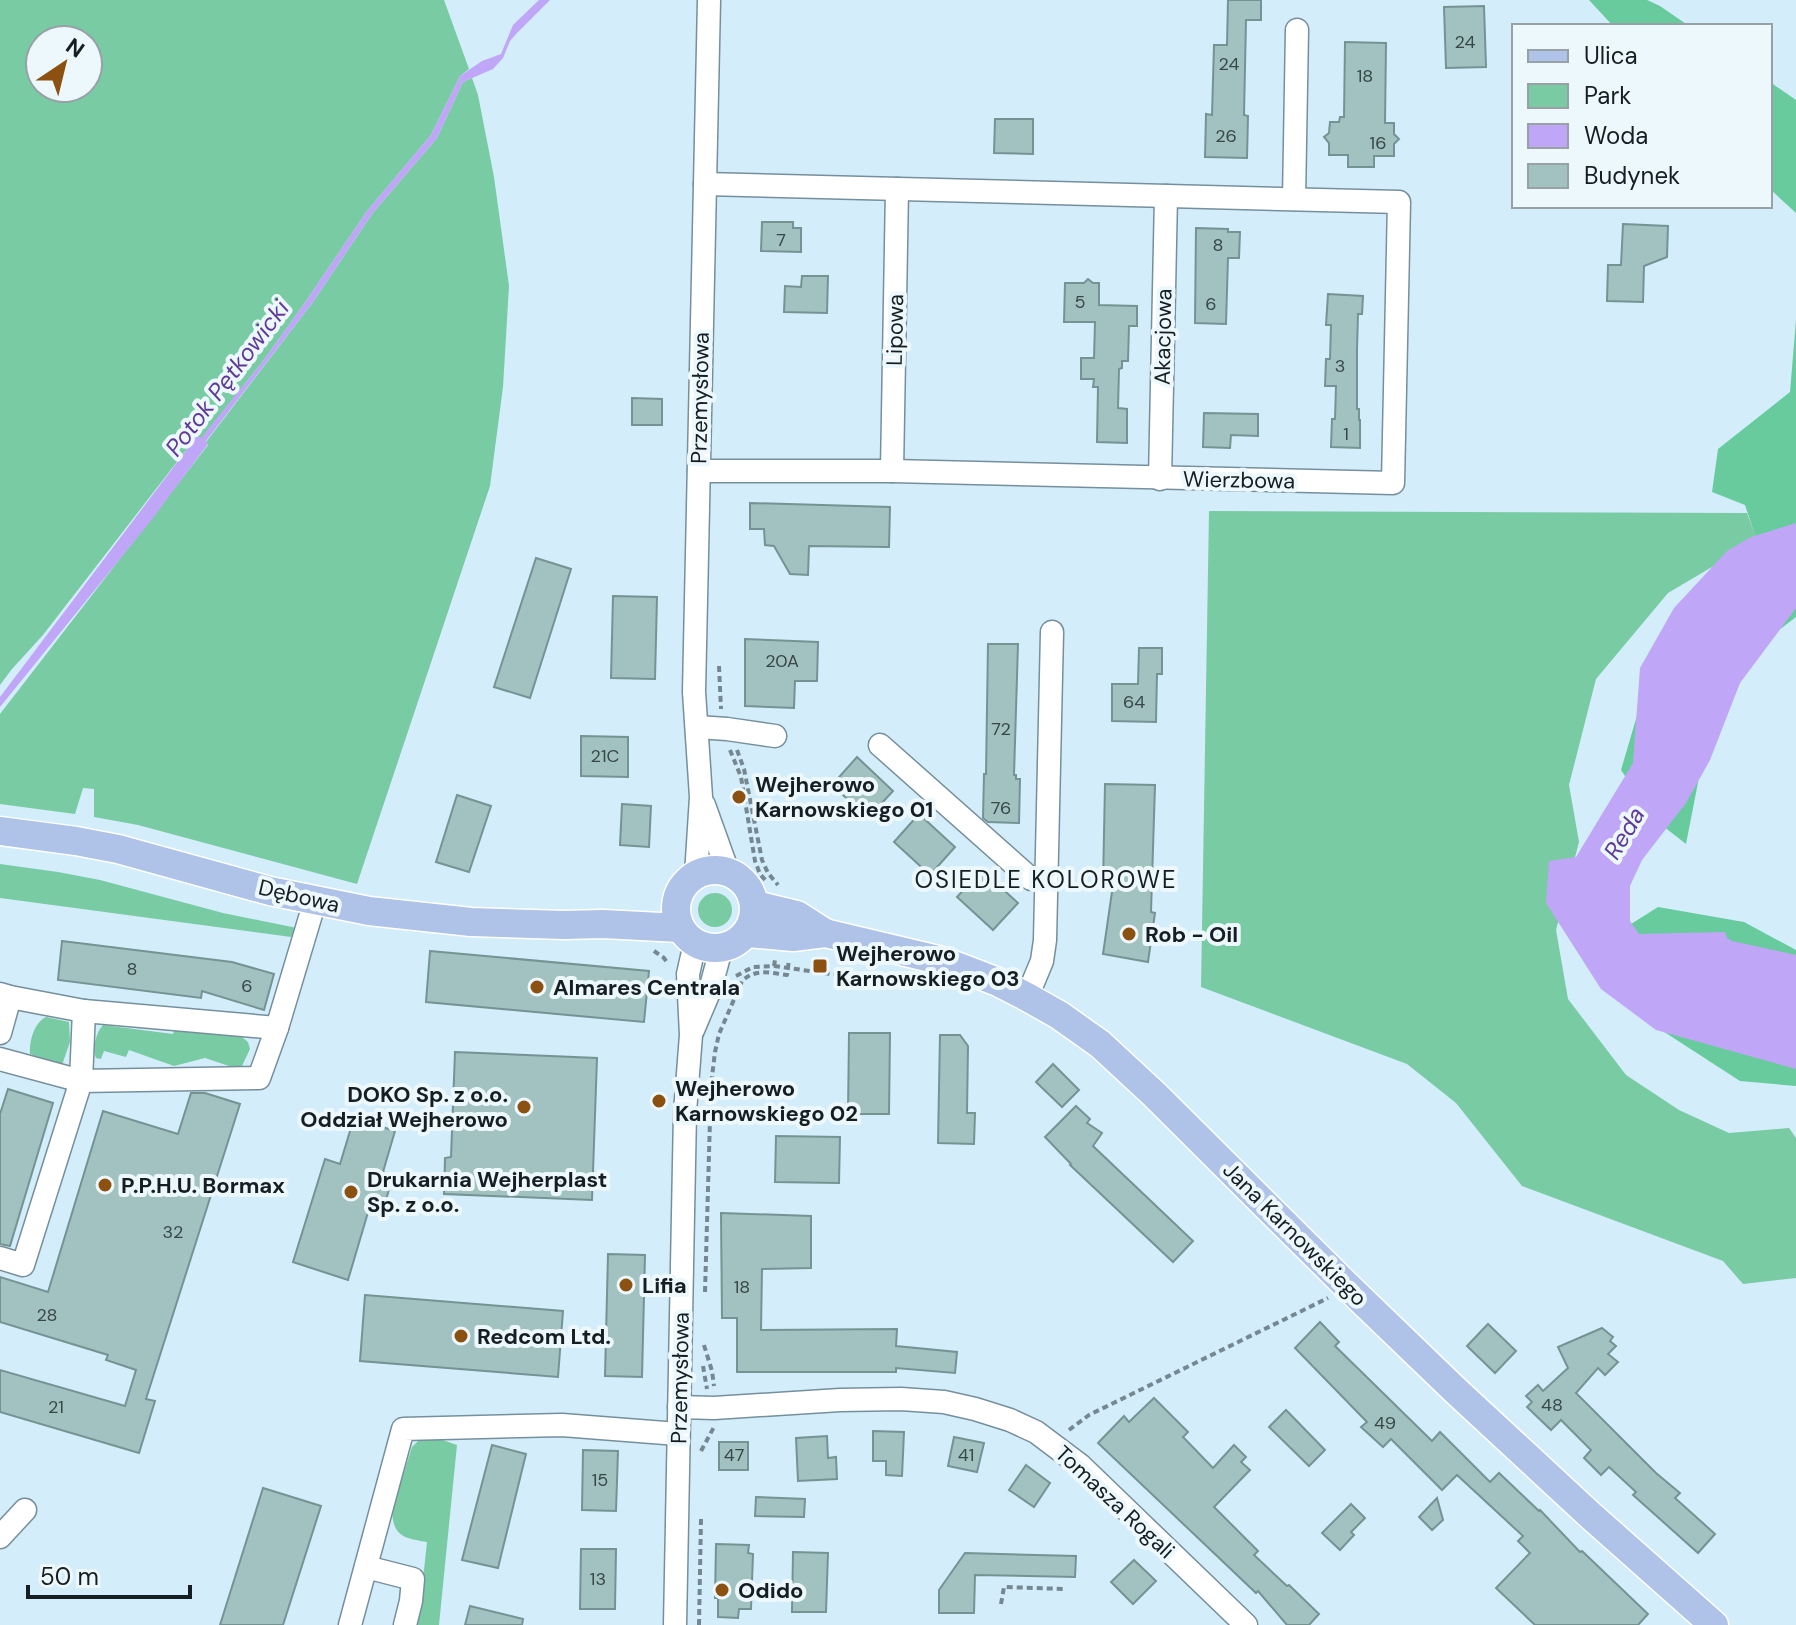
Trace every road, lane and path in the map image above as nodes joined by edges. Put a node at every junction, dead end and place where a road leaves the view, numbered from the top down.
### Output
1 (709, 0) edge
2 (1297, 30) dead end
3 (705, 184) junction
4 (897, 189) junction
5 (1166, 196) junction
6 (1294, 199) junction
7 (699, 471) junction
8 (892, 471) junction
9 (1160, 479) junction
10 (1052, 632) dead end
11 (719, 666) dead end
12 (697, 727) junction
13 (727, 729) junction
14 (775, 736) dead end
15 (880, 745) dead end
16 (701, 797) junction
17 (0, 831) edge
18 (728, 872) junction
19 (696, 875) junction
20 (1046, 879) junction
21 (780, 886) dead end
22 (678, 897) junction
23 (315, 901) junction
24 (755, 905) junction
25 (603, 924) junction
26 (747, 933) junction
27 (825, 933) junction
28 (699, 940) junction
29 (776, 953) dead end
30 (789, 955) dead end
31 (774, 966) junction
32 (788, 969) junction
33 (903, 977) dead end
34 (730, 983) dead end
35 (5, 995) edge
36 (1027, 997) junction
37 (84, 1011) junction
38 (716, 1026) dead end
39 (277, 1028) junction
40 (0, 1033) edge
41 (0, 1059) edge
42 (81, 1081) junction
43 (704, 1111) dead end
44 (0, 1258) edge
45 (1346, 1285) junction
46 (704, 1304) dead end
47 (703, 1342) dead end
48 (702, 1362) dead end
49 (679, 1407) junction
50 (711, 1408) junction
51 (678, 1434) junction
52 (1055, 1445) junction
53 (700, 1456) dead end
54 (25, 1510) dead end
55 (0, 1537) edge
56 (366, 1567) junction
57 (1065, 1589) dead end
58 (1001, 1604) dead end
59 (350, 1625) edge
60 (405, 1625) edge
61 (675, 1625) edge
62 (693, 1625) edge
63 (699, 1625) edge
64 (1246, 1625) edge
65 (1714, 1625) edge

1 - 3 street, Przemysłowa
2 - 6 street
3 - 4 street, Wierzbowa
3 - 7 street, Przemysłowa
4 - 5 street, Wierzbowa
4 - 8 street, Lipowa
5 - 6 street, Wierzbowa
5 - 9 street, Akacjowa
6 - 9 street, Wierzbowa
7 - 8 street, Wierzbowa
7 - 12 street, Przemysłowa
8 - 9 street, Wierzbowa
10 - 20 street
11 - 13 path
12 - 13 street
12 - 16 street, Przemysłowa
13 - 14 street
13 - 21 path
15 - 20 street
16 - 18 street, Przemysłowa
16 - 19 street, Przemysłowa
17 - 23 main road, Dębowa
18 - 19 main road
18 - 24 main road
19 - 22 main road
20 - 36 street
22 - 25 main road, Dębowa
22 - 28 main road
23 - 25 main road, Dębowa
23 - 39 street
24 - 26 main road
24 - 27 main road, Jana Karnowskiego
25 - 28 main road, Dębowa
26 - 27 main road, Jana Karnowskiego
26 - 28 main road
27 - 36 main road, Jana Karnowskiego
28 - 49 street, Przemysłowa
29 - 31 path
30 - 32 path
31 - 32 path
31 - 34 path
32 - 33 path
32 - 46 path
35 - 37 street
35 - 40 street
36 - 45 main road, Jana Karnowskiego
37 - 39 street
37 - 42 street
38 - 43 path
39 - 42 street
41 - 42 street
42 - 44 street
45 - 52 path
45 - 65 main road, Jana Karnowskiego
47 - 50 path
48 - 50 path
49 - 50 street, Tomasza Rogali
49 - 51 street, Przemysłowa
50 - 52 street, Tomasza Rogali
50 - 53 path
51 - 56 street
51 - 61 street, Przemysłowa
52 - 64 street, Tomasza Rogali
54 - 55 street
56 - 59 street
56 - 60 street
57 - 58 path
62 - 63 path

